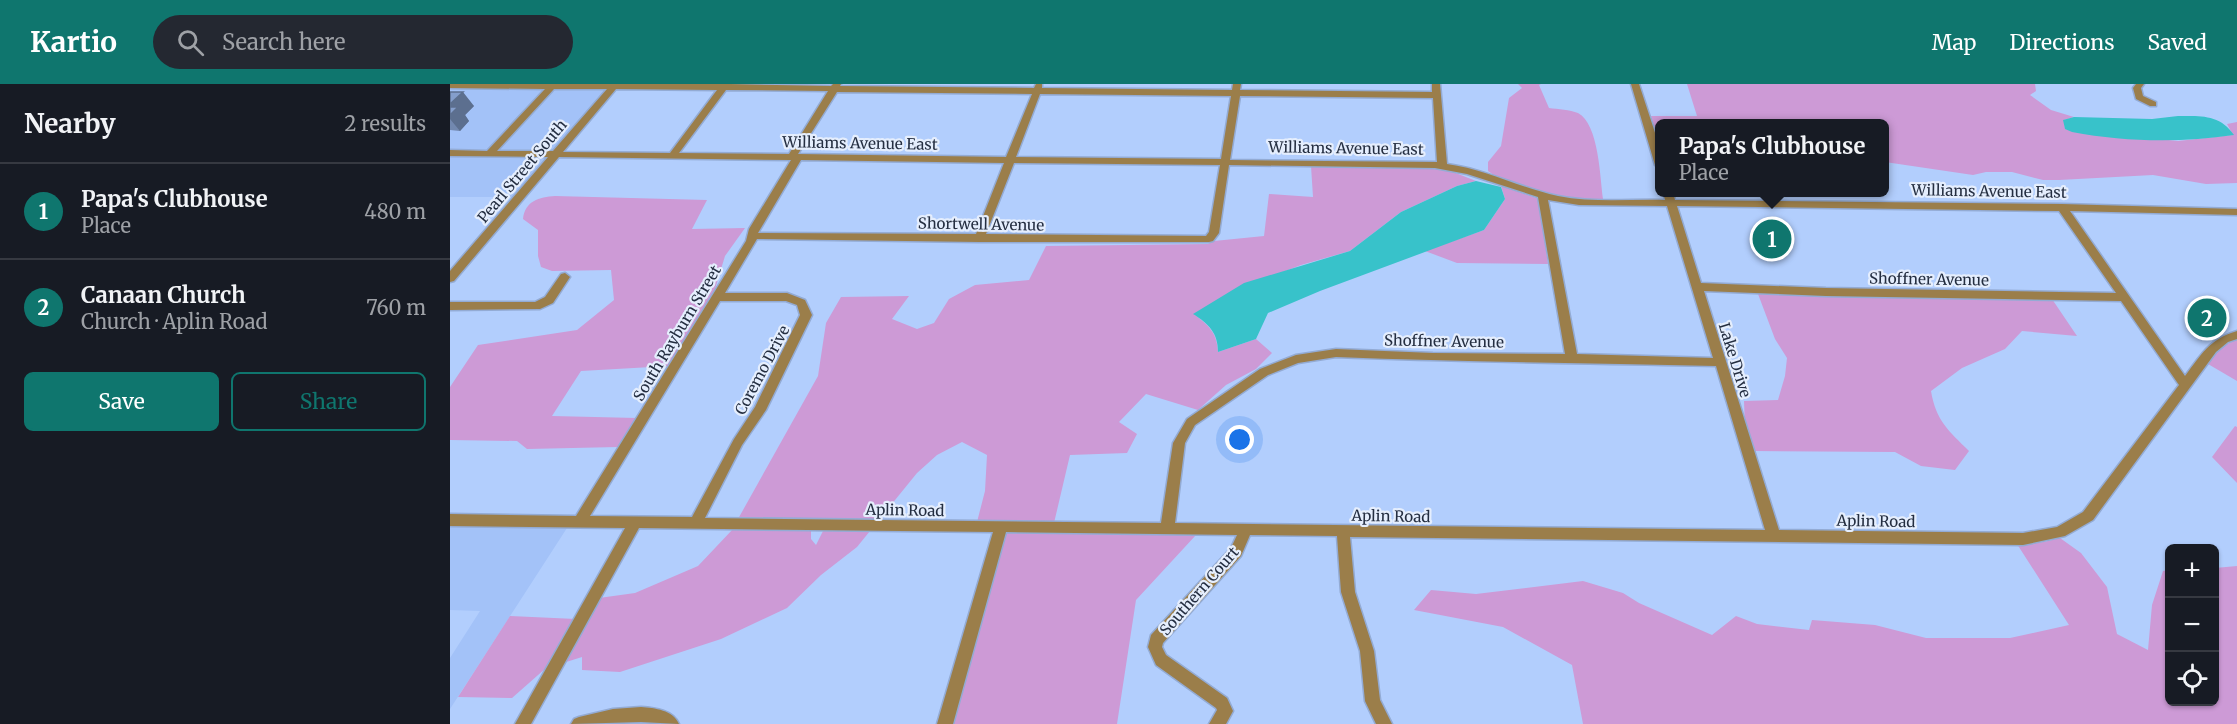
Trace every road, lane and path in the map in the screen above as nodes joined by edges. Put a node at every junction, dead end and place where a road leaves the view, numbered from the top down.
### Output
1 (1436, 84) edge
2 (1635, 84) edge
3 (2140, 84) edge
4 (553, 85) edge
5 (450, 86) edge
6 (615, 86) edge
7 (725, 86) edge
8 (835, 87) edge
9 (1038, 88) edge
10 (1237, 89) edge
11 (1437, 95) junction
12 (2153, 104) dead end
13 (1655, 152) edge
14 (450, 153) edge
15 (489, 153) junction
16 (556, 154) junction
17 (672, 156) junction
18 (795, 157) junction
19 (1011, 159) junction
20 (1225, 162) junction
21 (1442, 165) junction
22 (1543, 197) junction
23 (1669, 197) edge
24 (2062, 207) junction
25 (2237, 212) edge
26 (752, 236) junction
27 (980, 239) junction
28 (565, 277) dead end
29 (450, 278) edge
30 (1697, 287) junction
31 (717, 297) junction
32 (2124, 297) junction
33 (450, 306) edge
34 (2237, 334) edge
35 (1572, 358) junction
36 (1720, 362) junction
37 (2185, 385) junction
38 (450, 520) edge
39 (579, 523) junction
40 (635, 523) junction
41 (694, 524) junction
42 (1001, 528) junction
43 (1167, 530) junction
44 (1245, 531) junction
45 (1343, 532) junction
46 (1774, 537) junction
47 (523, 724) edge
48 (579, 724) edge
49 (671, 724) edge
50 (945, 724) edge
51 (1217, 724) edge
52 (1384, 724) edge

1 - 11 street
2 - 13 street
3 - 12 street
4 - 5 street
4 - 6 street
4 - 15 street
6 - 7 street
6 - 16 street, Pearl Street South
7 - 8 street
7 - 17 street
8 - 9 street
8 - 18 street, South Rayburn Street
9 - 10 street
9 - 19 street
10 - 11 street
10 - 20 street
11 - 21 street
14 - 15 street, Williams Avenue East
15 - 16 street, Williams Avenue East
16 - 17 street, Williams Avenue East
16 - 29 street, Pearl Street South
17 - 18 street, Williams Avenue East
18 - 19 street, Williams Avenue East
18 - 26 street, South Rayburn Street
19 - 20 street, Williams Avenue East
19 - 27 street
20 - 21 street, Williams Avenue East
20 - 27 street, Shortwell Avenue
21 - 22 street, Williams Avenue East
22 - 23 street, Williams Avenue East
22 - 35 street
23 - 24 street, Williams Avenue East
23 - 30 street, Lake Drive
24 - 25 street, Williams Avenue East
24 - 32 street
26 - 27 street, Shortwell Avenue
26 - 31 street, South Rayburn Street
28 - 33 street
30 - 32 street, Shoffner Avenue
30 - 36 street, Lake Drive
31 - 39 street, South Rayburn Street
31 - 41 street, Coremo Drive
32 - 37 street
34 - 37 street, Aplin Road
35 - 36 street, Shoffner Avenue
35 - 43 street, Shoffner Avenue
36 - 46 street, Lake Drive
37 - 46 street, Aplin Road
38 - 39 street, Aplin Road
39 - 40 street, Aplin Road
40 - 41 street, Aplin Road
40 - 47 street
41 - 42 street, Aplin Road
42 - 43 street, Aplin Road
42 - 50 street
43 - 44 street, Aplin Road
44 - 45 street, Aplin Road
44 - 51 street, Southern Court
45 - 46 street, Aplin Road
45 - 52 street
48 - 49 street

